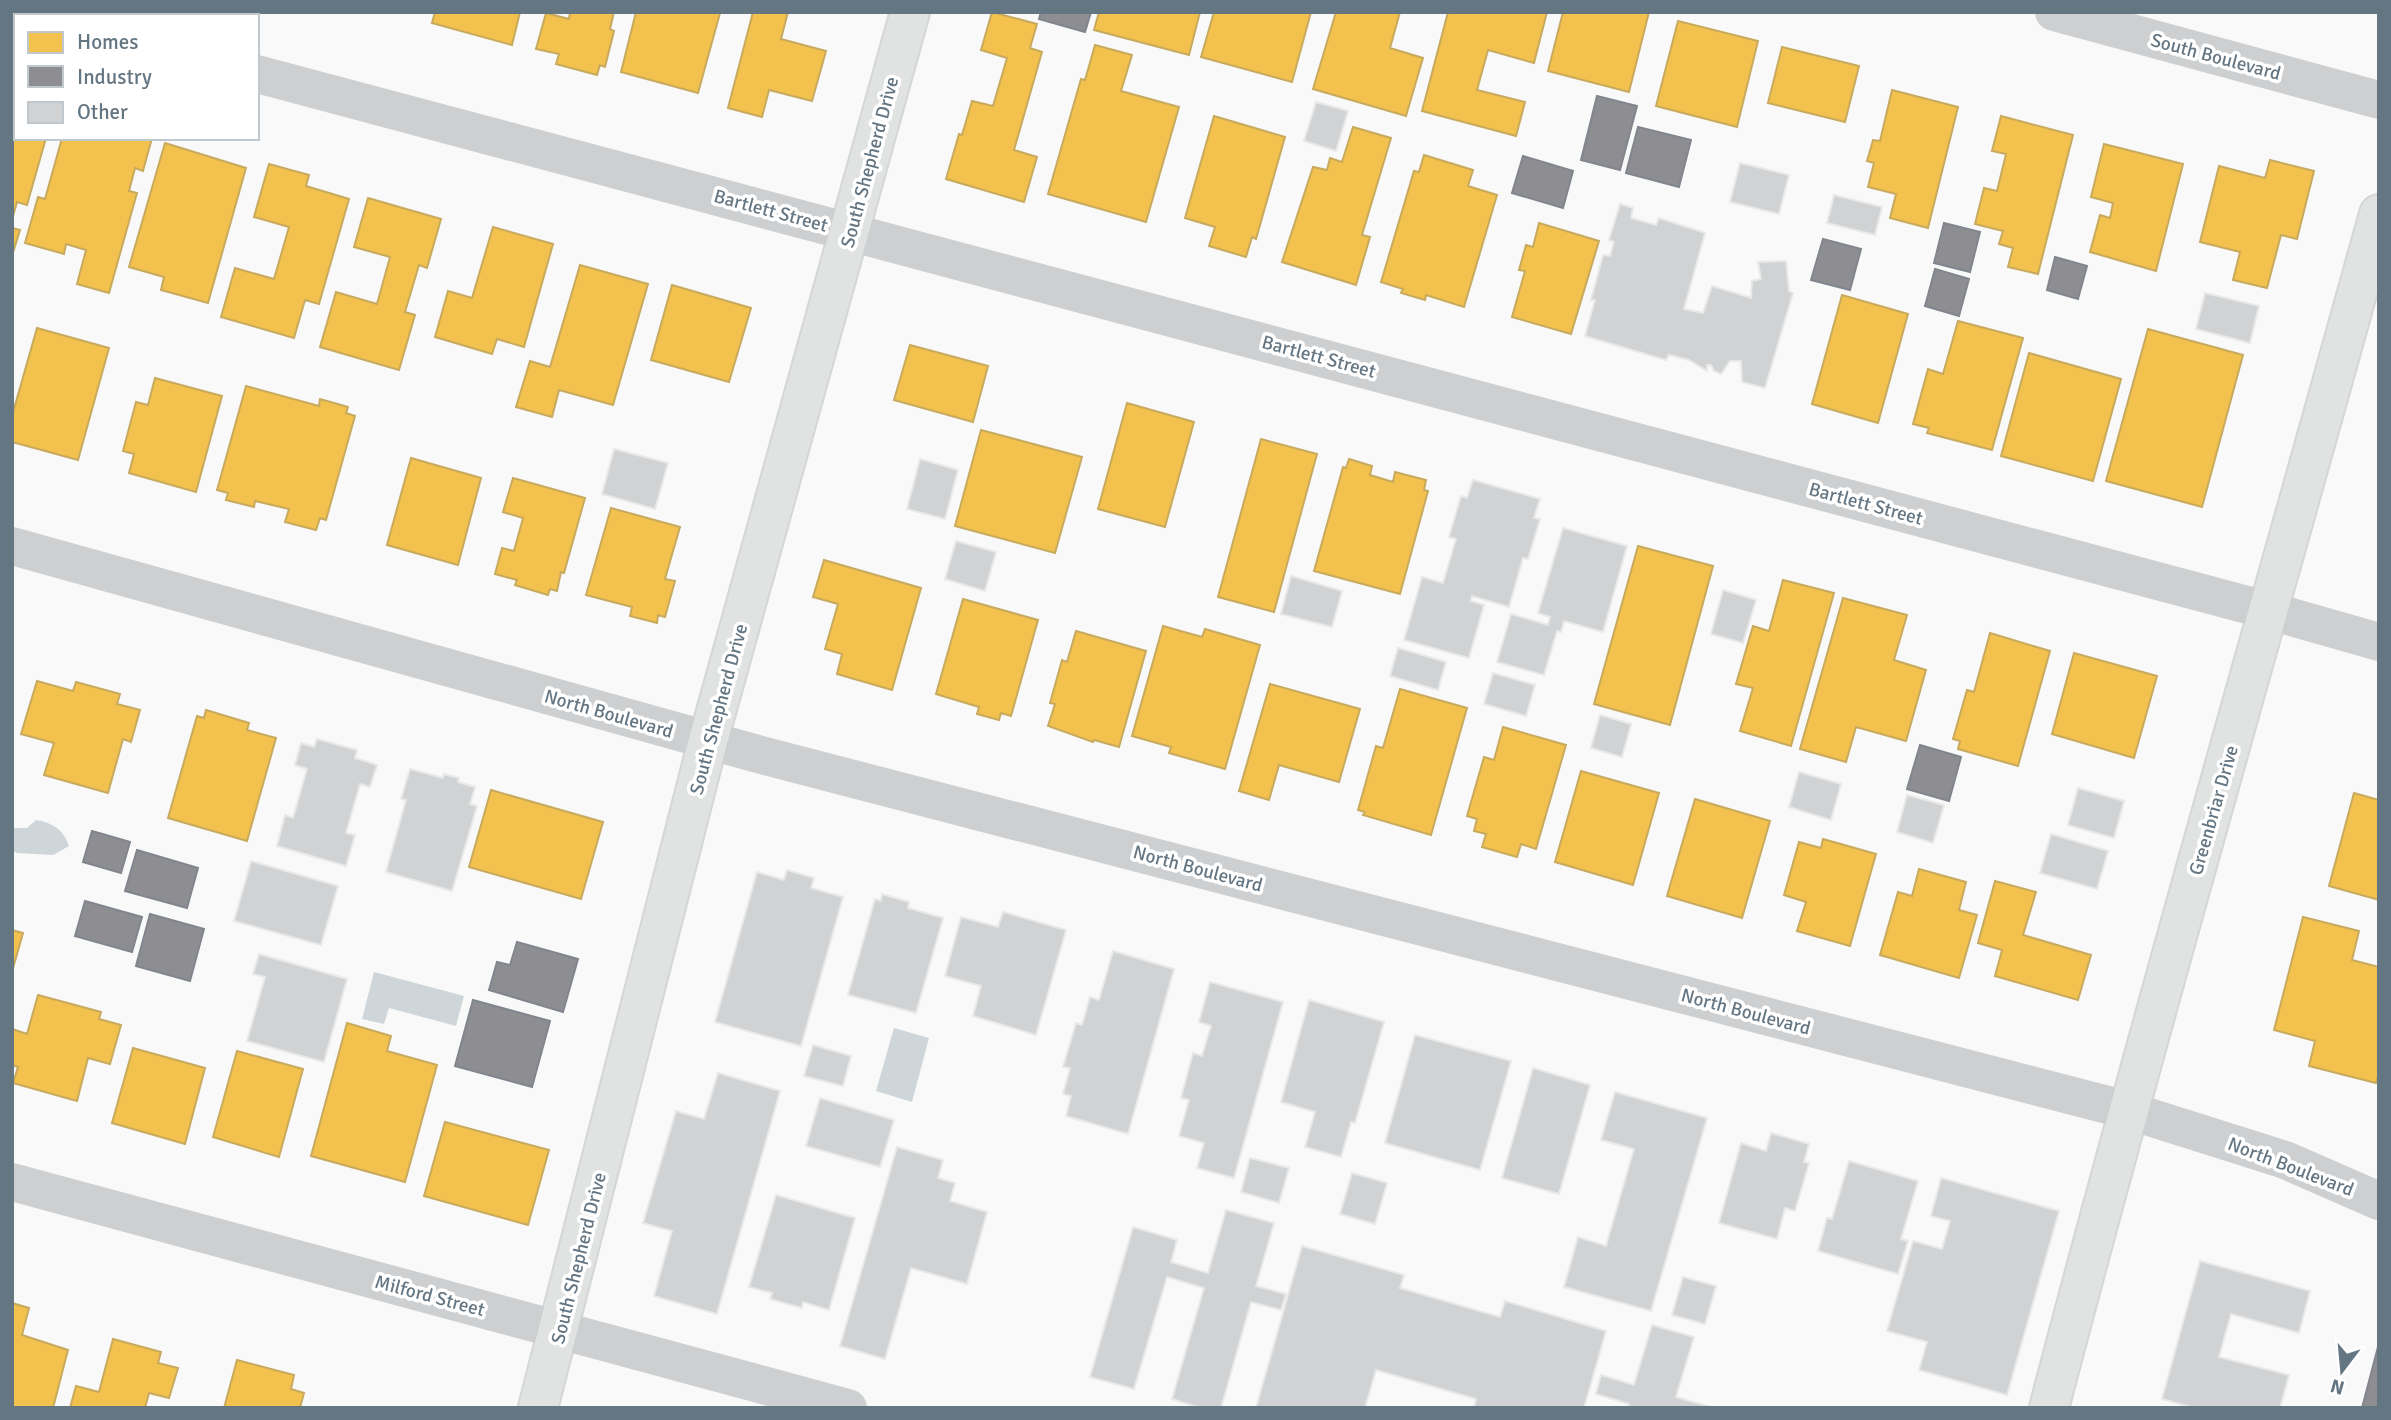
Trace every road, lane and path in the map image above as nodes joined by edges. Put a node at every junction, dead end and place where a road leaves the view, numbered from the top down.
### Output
1 (910, 12) edge
2 (2054, 12) edge
3 (259, 75) edge
4 (2379, 100) edge
5 (2379, 214) edge
6 (850, 231) junction
7 (12, 546) edge
8 (2270, 611) junction
9 (2379, 642) edge
10 (708, 741) junction
11 (2127, 1110) junction
12 (12, 1182) edge
13 (2379, 1201) edge
14 (560, 1330) junction
15 (538, 1408) edge
16 (848, 1408) edge
17 (2049, 1408) edge

1 - 6 main road, South Shepherd Drive
2 - 4 street, South Boulevard
3 - 6 street, Bartlett Street
5 - 8 main road, Greenbriar Drive
6 - 8 street, Bartlett Street
6 - 10 main road, South Shepherd Drive
7 - 10 street, North Boulevard
8 - 9 street, Bartlett Street
8 - 11 main road, Greenbriar Drive
10 - 11 street, North Boulevard
10 - 14 main road, South Shepherd Drive
11 - 13 street, North Boulevard
11 - 17 main road, Greenbriar Drive
12 - 14 street, Milford Street
14 - 15 main road, South Shepherd Drive
14 - 16 street, Milford Street

